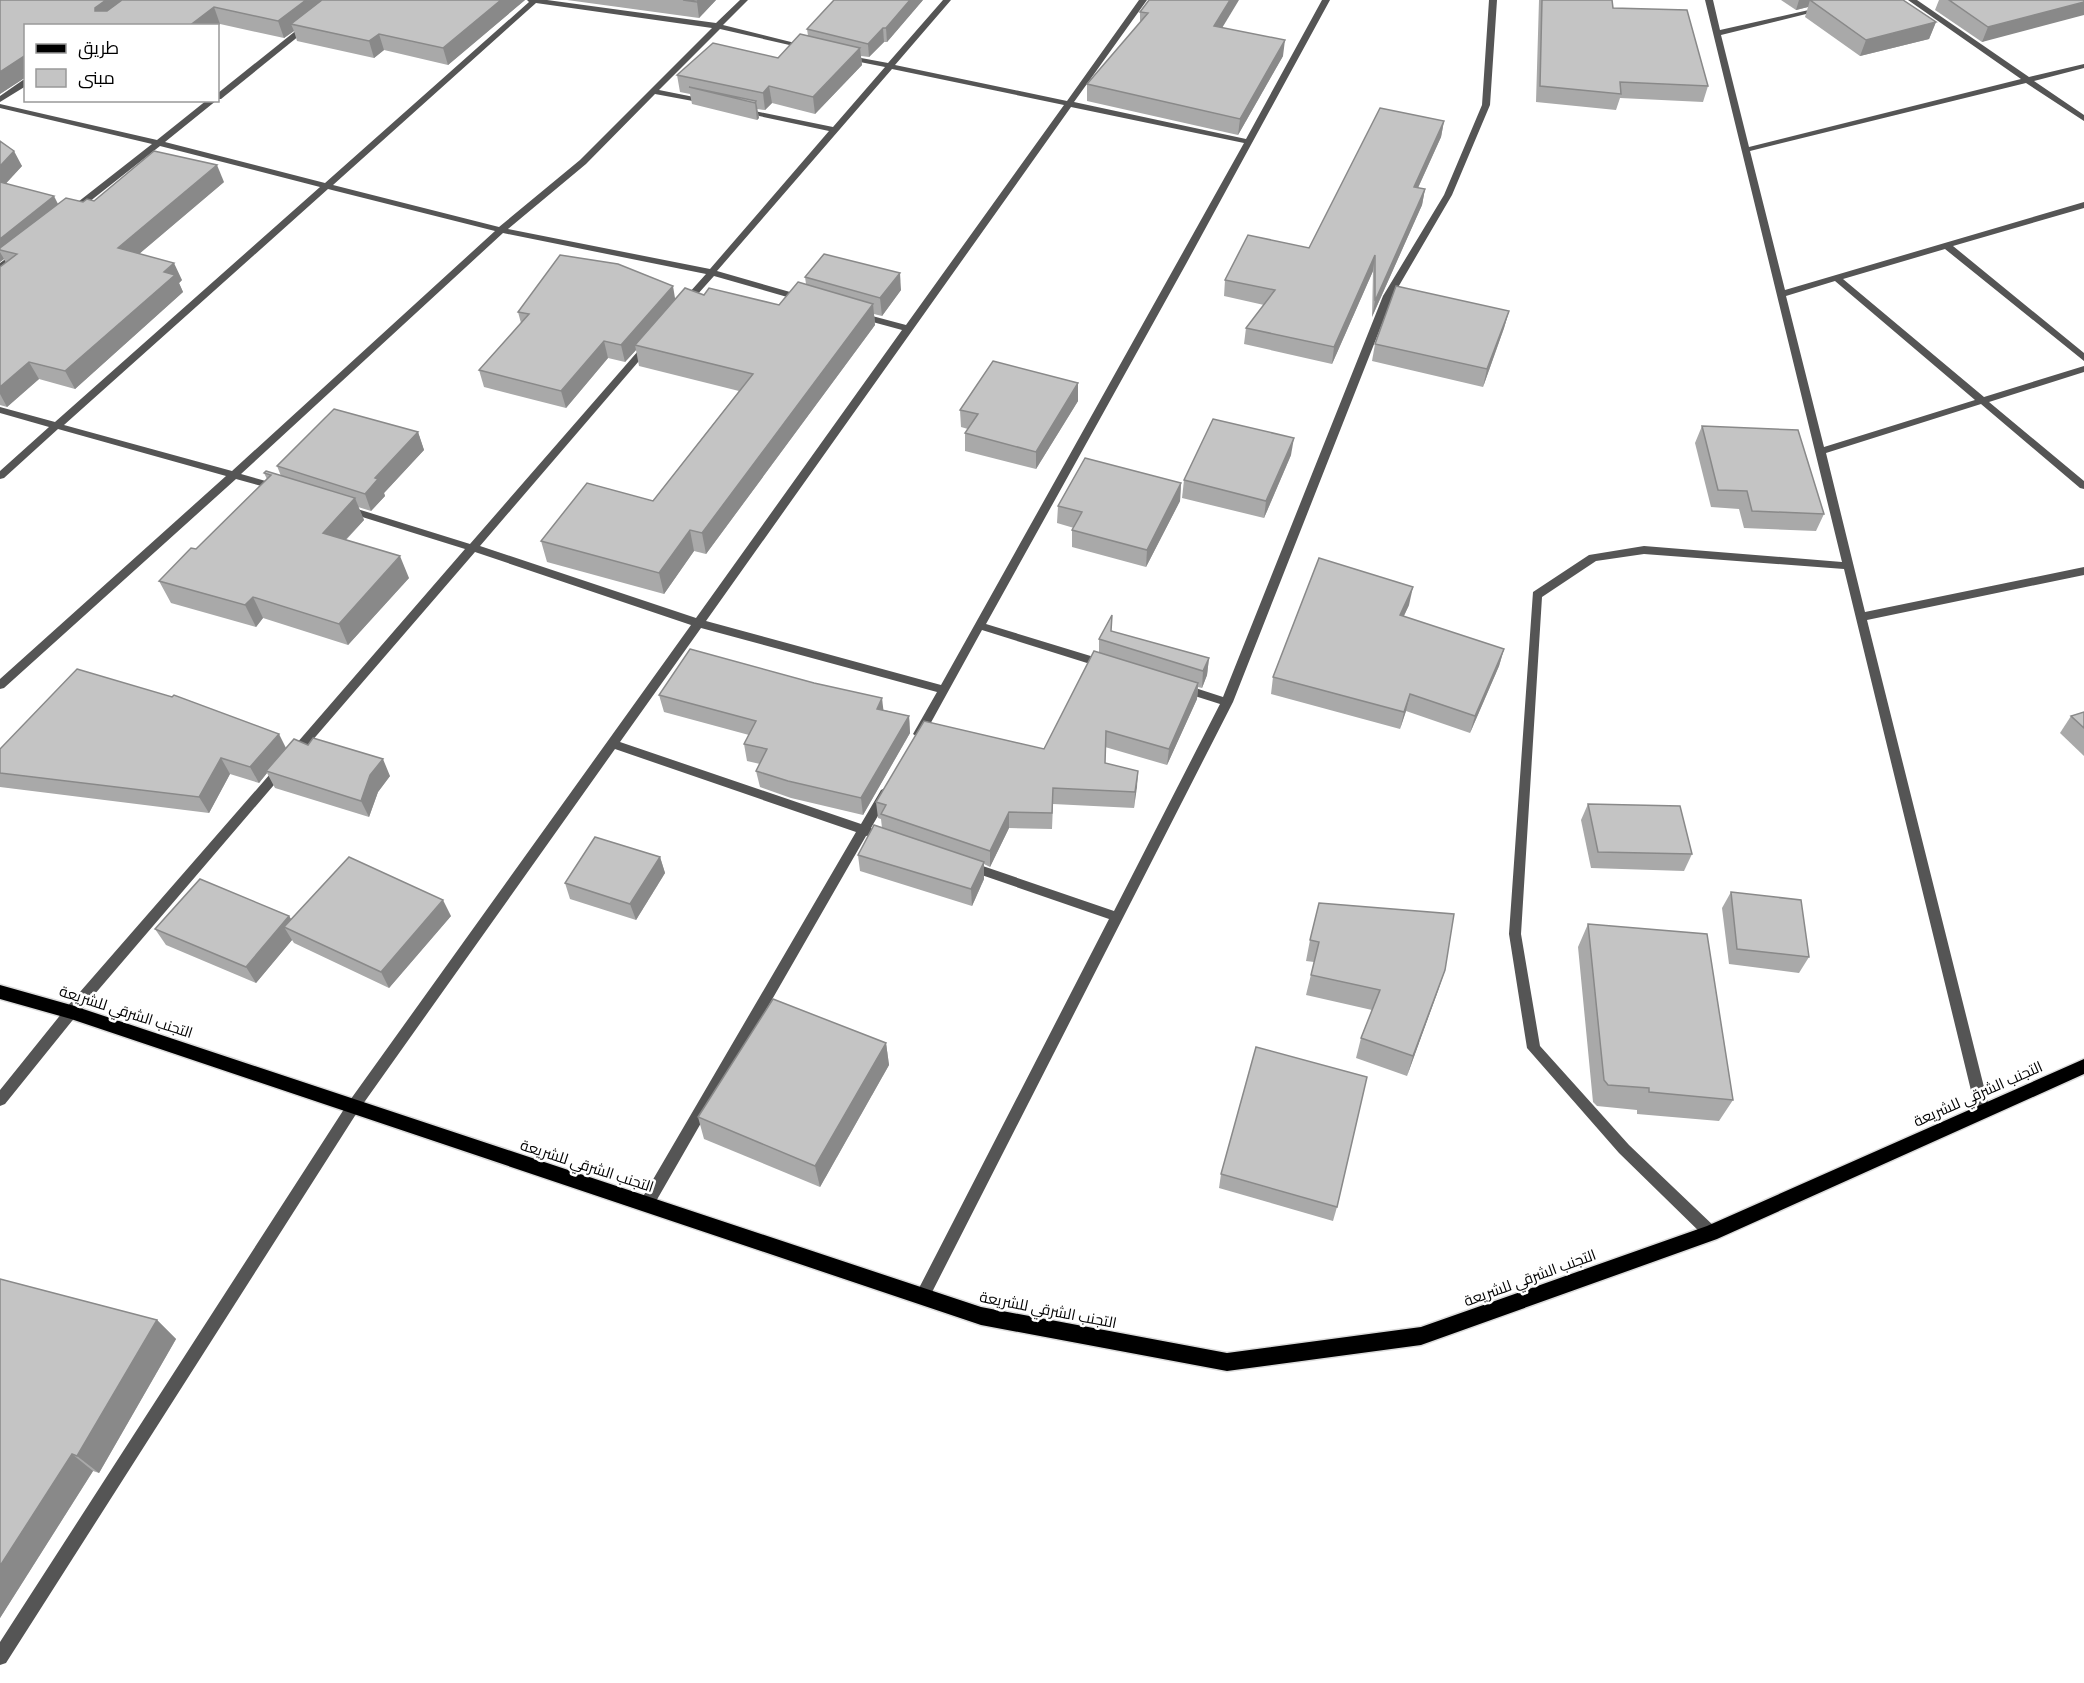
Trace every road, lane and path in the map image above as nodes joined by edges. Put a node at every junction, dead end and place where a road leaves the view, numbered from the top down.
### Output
1 (533, 0) edge
2 (744, 0) edge
3 (947, 0) edge
4 (1143, 0) edge
5 (1326, 0) edge
6 (1493, 0) edge
7 (1709, 0) edge
8 (1912, 0) edge
9 (1826, 8) edge
10 (314, 21) edge
11 (718, 26) junction
12 (1718, 33) junction
13 (821, 51) edge
14 (843, 56) edge
15 (2084, 66) edge
16 (889, 67) junction
17 (2027, 80) junction
18 (24, 83) edge
19 (654, 91) junction
20 (219, 96) edge
21 (0, 100) edge
22 (210, 102) edge
23 (710, 103) edge
24 (1069, 104) junction
25 (0, 106) edge
26 (733, 108) edge
27 (2084, 119) edge
28 (834, 130) junction
29 (1249, 142) junction
30 (159, 143) junction
31 (1746, 150) junction
32 (324, 186) junction
33 (2084, 205) edge
34 (65, 216) edge
35 (501, 230) junction
36 (28, 245) edge
37 (1946, 245) junction
38 (0, 267) edge
39 (711, 272) junction
40 (1836, 278) junction
41 (1782, 294) junction
42 (810, 301) edge
43 (680, 308) edge
44 (853, 314) edge
45 (908, 330) junction
46 (657, 334) edge
47 (2084, 358) edge
48 (2084, 369) edge
49 (1982, 400) junction
50 (0, 411) edge
51 (55, 425) junction
52 (1821, 451) junction
53 (235, 474) junction
54 (0, 476) edge
55 (2084, 486) edge
56 (291, 492) edge
57 (337, 506) edge
58 (473, 548) junction
59 (1849, 566) junction
60 (2084, 572) edge
61 (1861, 617) junction
62 (698, 623) junction
63 (981, 626) junction
64 (1115, 667) edge
65 (0, 685) edge
66 (1171, 685) edge
67 (945, 690) junction
68 (1227, 702) junction
69 (916, 740) edge
70 (612, 744) junction
71 (892, 780) edge
72 (863, 830) junction
73 (885, 837) edge
74 (963, 864) edge
75 (1117, 916) junction
76 (0, 992) edge
77 (71, 1012) junction
78 (2084, 1066) edge
79 (0, 1100) edge
80 (353, 1107) junction
81 (1983, 1112) junction
82 (646, 1205) junction
83 (1711, 1233) junction
84 (922, 1297) junction
85 (0, 1657) edge

1 - 11 street
1 - 32 street
2 - 11 street
3 - 16 street
4 - 24 street
5 - 29 street
6 - 68 street
7 - 12 street
8 - 17 street
9 - 12 street
10 - 20 street
11 - 13 street
11 - 19 street
12 - 31 street
14 - 16 street
15 - 17 street
16 - 24 street
16 - 28 street
17 - 27 street
17 - 31 street
18 - 21 street
19 - 23 street
19 - 35 street
22 - 30 street
24 - 29 street
24 - 45 street
25 - 30 street
26 - 28 street
28 - 39 street
29 - 63 street
30 - 32 street
30 - 34 street
31 - 41 street
32 - 35 street
32 - 51 street
33 - 37 street
35 - 39 street
35 - 53 street
36 - 38 street
37 - 40 street
37 - 47 street
39 - 42 street
39 - 43 street
40 - 41 street
40 - 49 street
41 - 52 street
44 - 45 street
45 - 62 street
46 - 58 street
48 - 49 street
49 - 52 street
49 - 55 street
50 - 51 street
51 - 53 street
51 - 54 street
52 - 59 street
53 - 56 street
53 - 65 street
57 - 58 street
58 - 62 street
58 - 77 street
59 - 61 street
59 - 83 street
60 - 61 street
61 - 81 street
62 - 67 street
62 - 70 street
63 - 64 street
63 - 67 street
66 - 68 street
67 - 69 street
68 - 75 street
70 - 72 street
70 - 80 street
71 - 72 street
72 - 73 street
72 - 82 street
74 - 75 street
75 - 84 street
76 - 77 main road, التجنب الشرقي للشريعة
77 - 79 street
77 - 80 main road, التجنب الشرقي للشريعة
78 - 81 main road, التجنب الشرقي للشريعة
80 - 82 main road, التجنب الشرقي للشريعة
80 - 85 street
81 - 83 main road, التجنب الشرقي للشريعة
82 - 84 main road, التجنب الشرقي للشريعة
83 - 84 main road, التجنب الشرقي للشريعة

